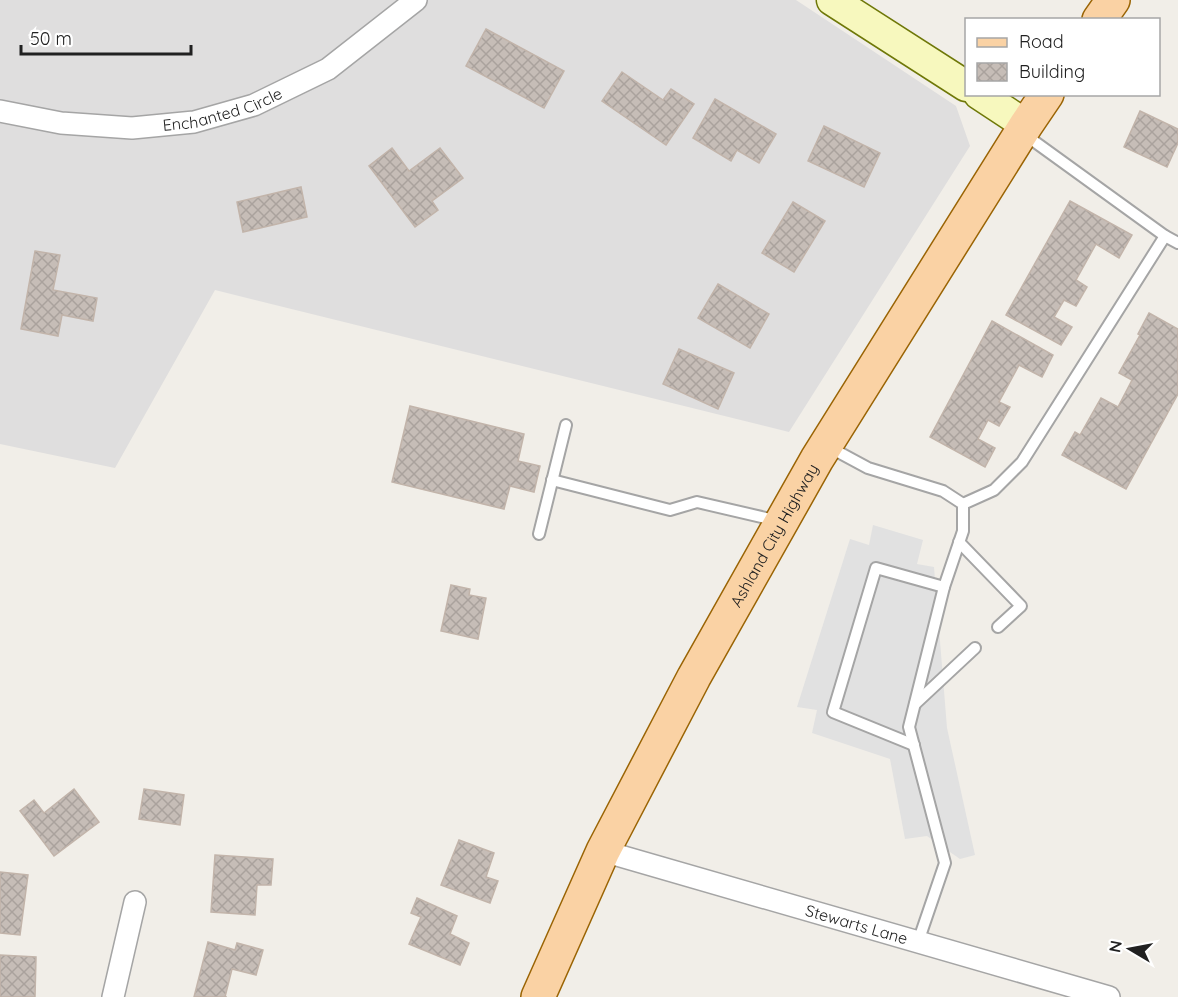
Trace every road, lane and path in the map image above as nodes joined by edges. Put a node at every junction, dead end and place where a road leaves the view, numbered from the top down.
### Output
1 (416, 0) edge
2 (832, 0) edge
3 (1113, 0) edge
4 (1100, 18) edge
5 (965, 85) edge
6 (982, 96) edge
7 (1046, 96) edge
8 (0, 111) edge
9 (1024, 128) junction
10 (1165, 236) junction
11 (1178, 243) edge
12 (566, 425) dead end
13 (826, 446) junction
14 (552, 480) junction
15 (963, 504) junction
16 (782, 522) junction
17 (539, 534) dead end
18 (959, 542) junction
19 (944, 587) junction
20 (998, 627) dead end
21 (975, 648) dead end
22 (915, 705) junction
23 (914, 745) junction
24 (603, 851) junction
25 (135, 902) dead end
26 (918, 942) junction
27 (113, 997) edge
28 (538, 997) edge
29 (1109, 997) edge

1 - 8 street, Enchanted Circle
2 - 5 street
3 - 4 main road
6 - 9 street
7 - 9 main road, Ashland City Highway
9 - 10 lane
9 - 13 main road, Ashland City Highway
10 - 11 lane
10 - 15 lane
12 - 14 lane
13 - 15 lane
13 - 16 main road, Ashland City Highway
14 - 16 lane
14 - 17 lane
15 - 18 lane
16 - 24 main road, Ashland City Highway
18 - 19 lane
18 - 20 lane
19 - 22 lane
19 - 23 lane
21 - 22 lane
22 - 23 lane
23 - 26 lane
24 - 26 street, Stewarts Lane
24 - 28 main road, Ashland City Highway
25 - 27 street
26 - 29 street, Stewarts Lane

